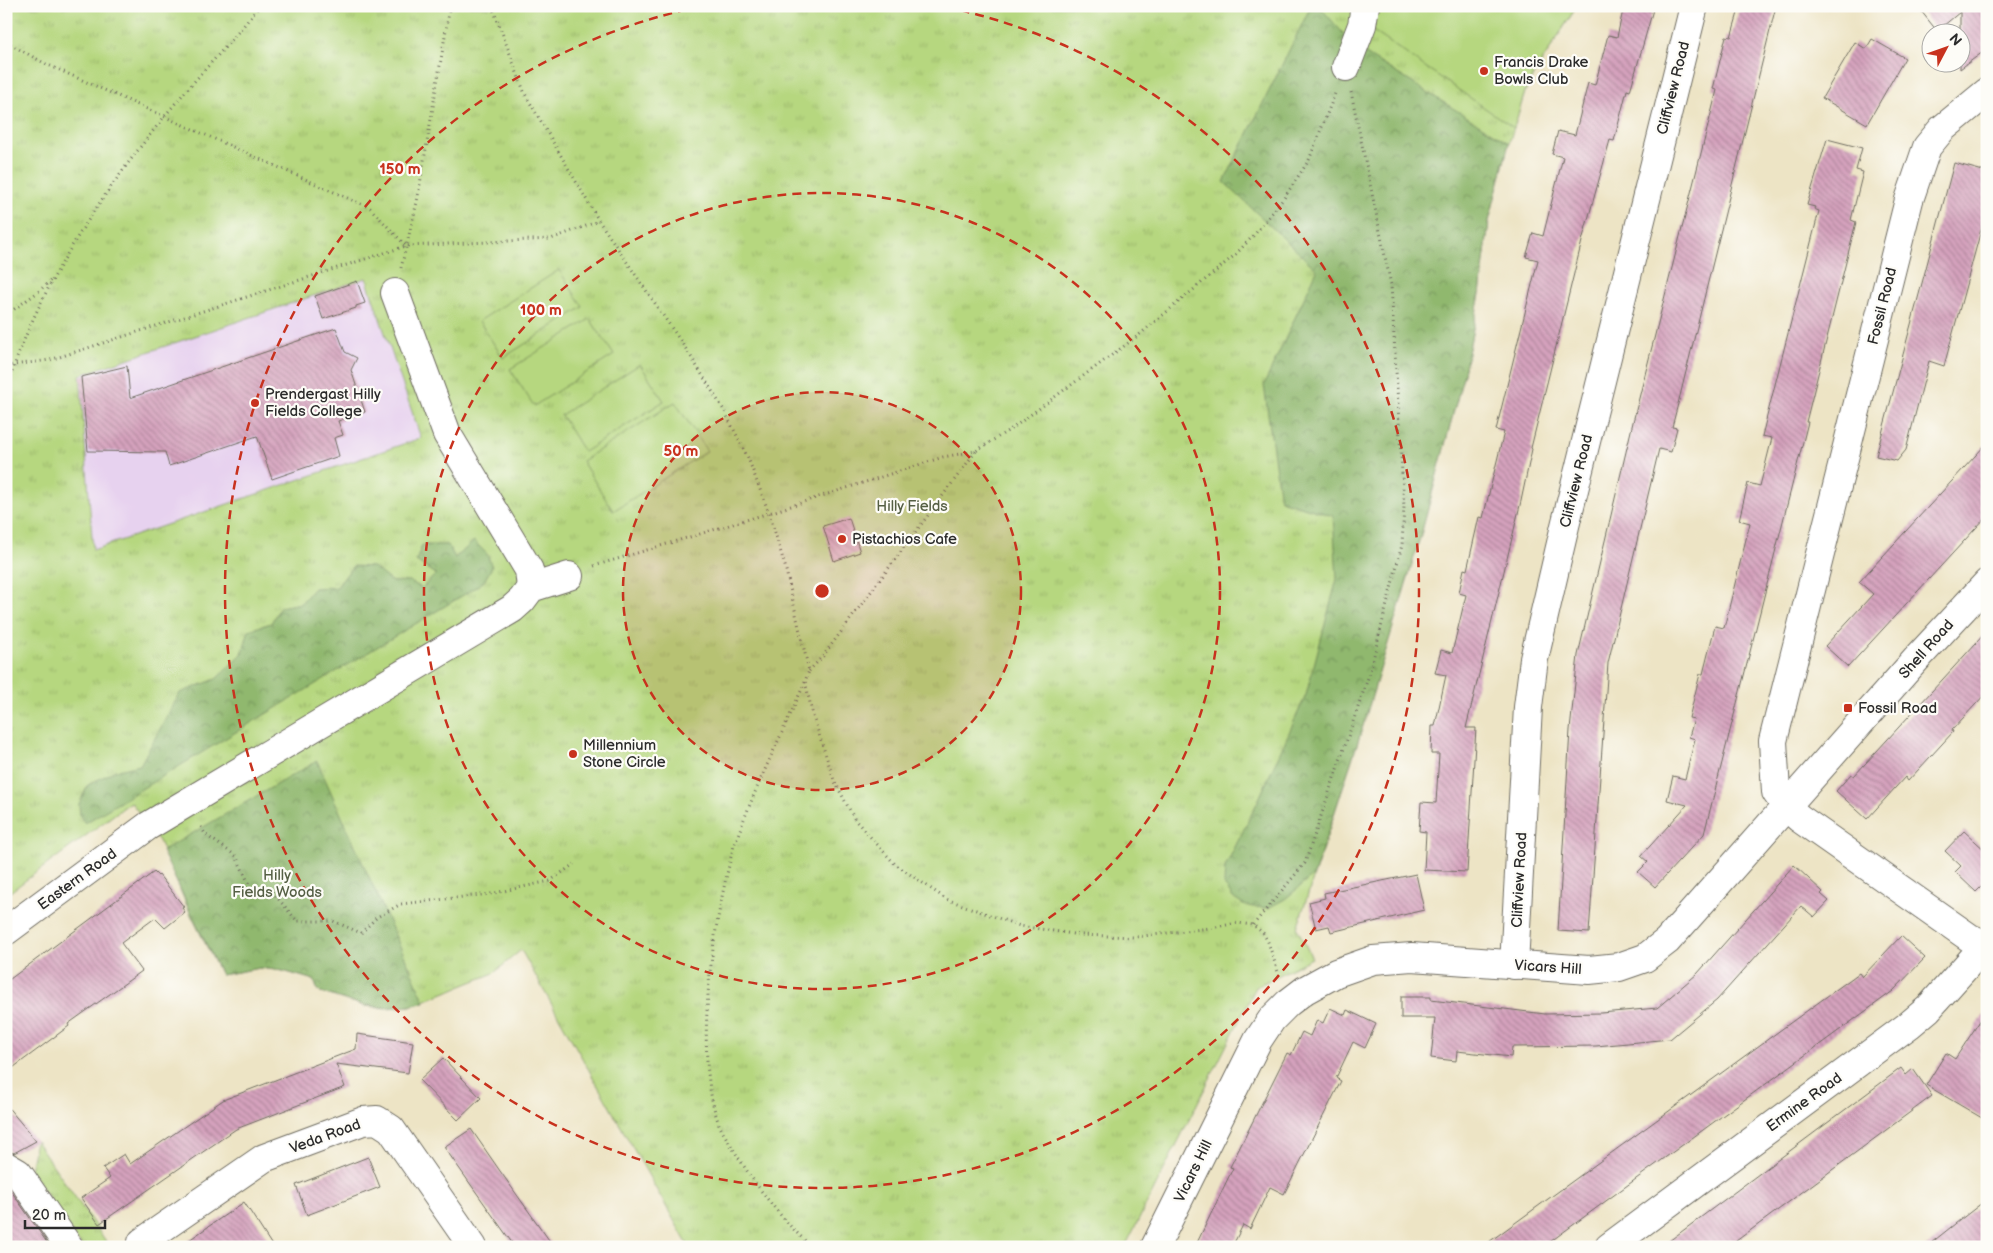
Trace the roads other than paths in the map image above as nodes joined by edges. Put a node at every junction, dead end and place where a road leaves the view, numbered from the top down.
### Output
1 (1365, 6) edge
2 (1694, 6) edge
3 (1346, 67) road end
4 (1987, 92) edge
5 (396, 293) road end
6 (569, 576) road end
7 (1987, 582) edge
8 (531, 588) junction
9 (1786, 806) junction
10 (6, 931) edge
11 (1986, 944) edge
12 (1514, 964) junction
13 (6, 1166) edge
14 (143, 1245) edge
15 (70, 1247) edge
16 (473, 1247) edge
17 (1155, 1247) edge
18 (1608, 1247) edge

1 - 3 street
2 - 12 street, Cliffview Road
4 - 9 street, Fossil Road
5 - 8 street
6 - 8 street
7 - 9 street, Shell Road
8 - 10 street, Eastern Road
9 - 11 street
9 - 12 street, Vicars Hill
11 - 18 street, Ermine Road
12 - 17 street, Vicars Hill
13 - 15 street
14 - 16 street, Veda Road

